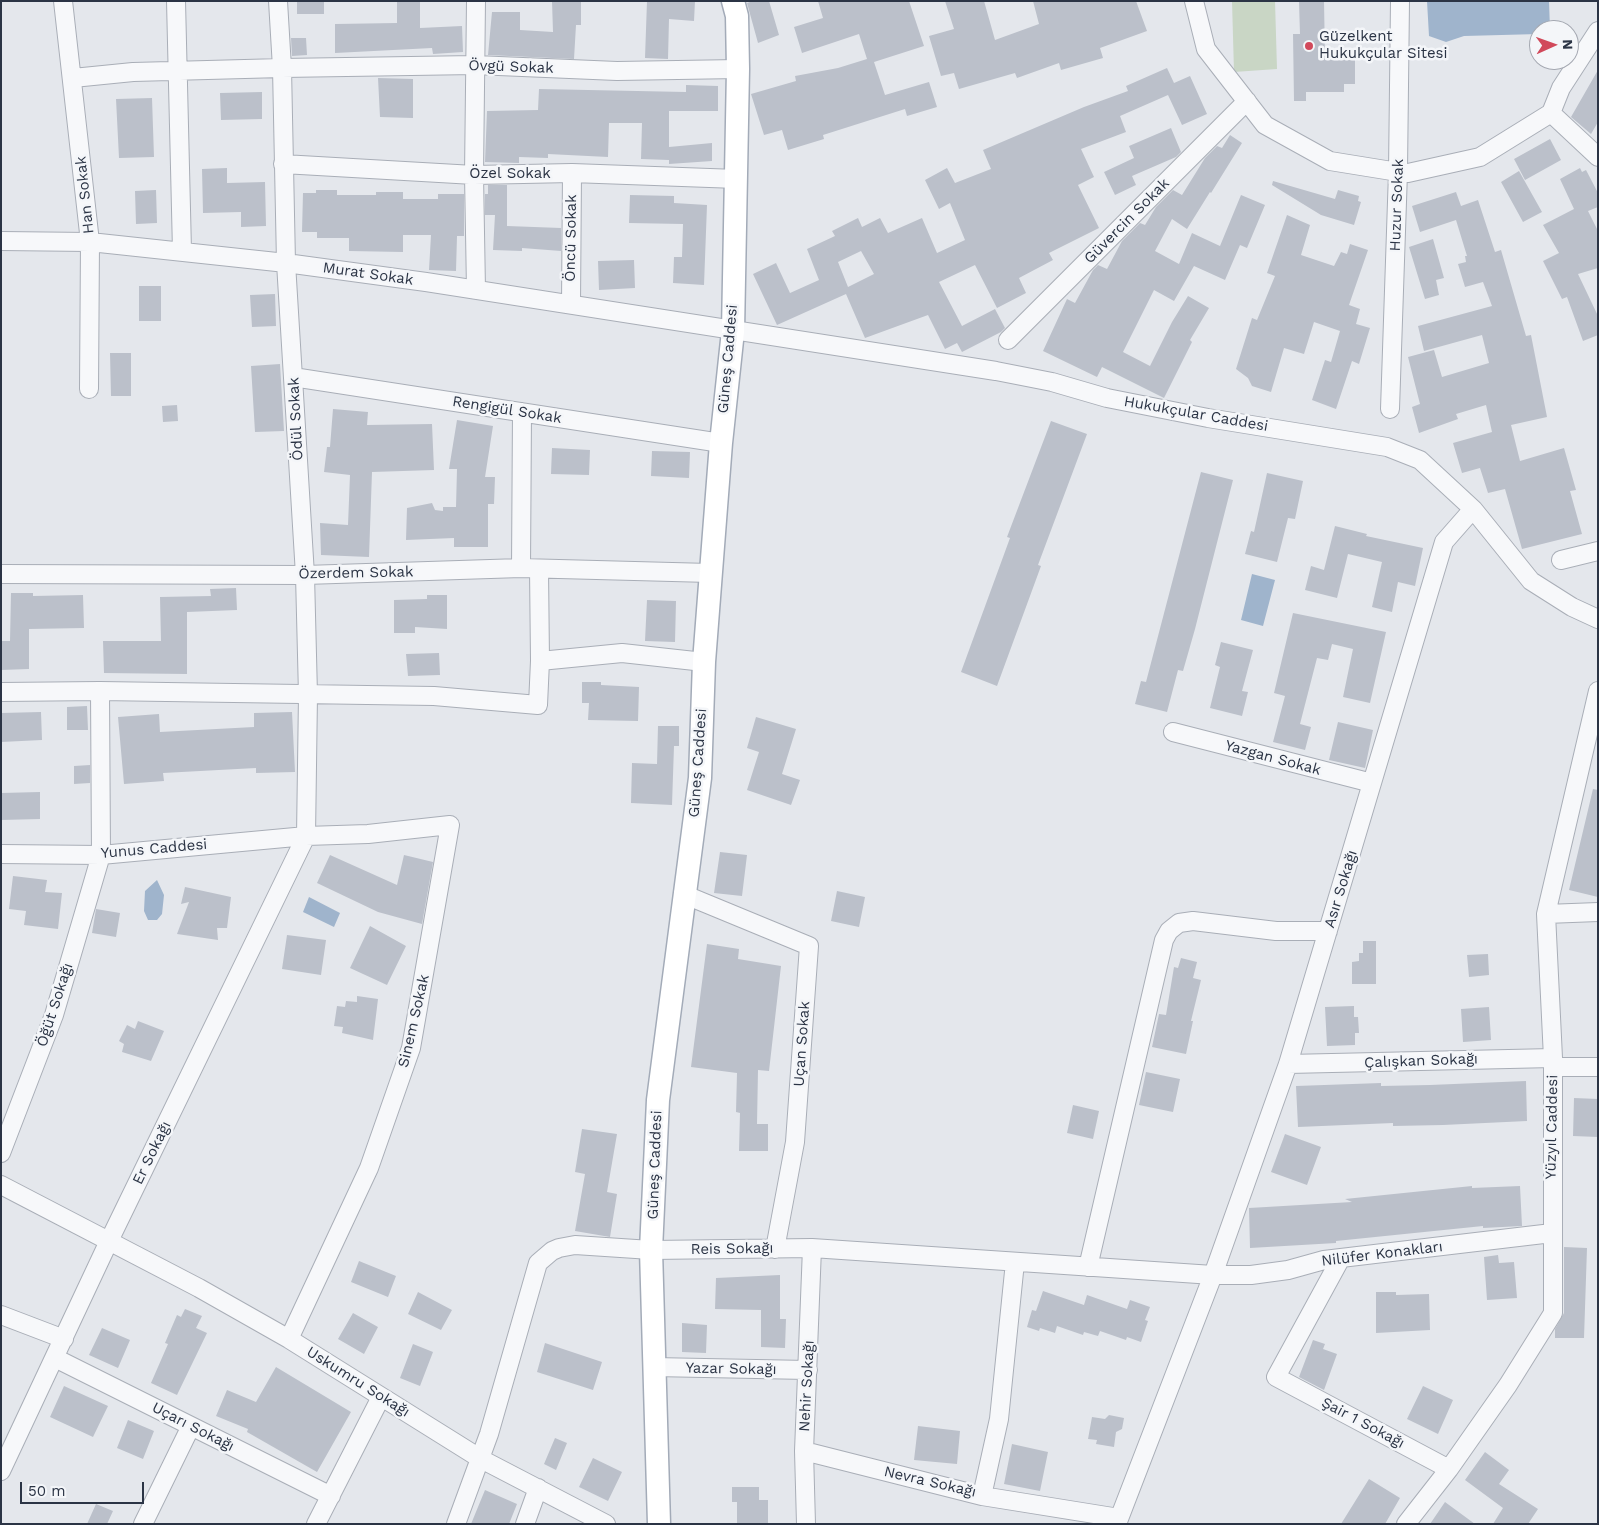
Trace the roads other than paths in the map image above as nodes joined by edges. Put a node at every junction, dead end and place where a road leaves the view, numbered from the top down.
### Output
1 (63, 1) edge
2 (176, 1) edge
3 (278, 1) edge
4 (476, 1) edge
5 (733, 1) edge
6 (1194, 1) edge
7 (1400, 1) edge
8 (1598, 31) edge
9 (476, 65) junction
10 (282, 68) junction
11 (738, 69) junction
12 (177, 71) junction
13 (73, 78) junction
14 (1247, 101) junction
15 (1551, 112) junction
16 (1598, 157) edge
17 (283, 164) junction
18 (1398, 172) junction
19 (572, 173) junction
20 (474, 174) junction
21 (737, 179) junction
22 (1, 241) edge
23 (90, 242) junction
24 (182, 251) junction
25 (286, 262) junction
26 (476, 290) junction
27 (571, 304) junction
28 (733, 331) junction
29 (1008, 340) dead end
30 (293, 377) junction
31 (89, 389) dead end
32 (1390, 409) dead end
33 (522, 412) junction
34 (721, 443) junction
35 (1473, 509) junction
36 (1598, 550) edge
37 (1561, 560) dead end
38 (521, 568) junction
39 (539, 569) junction
40 (710, 573) junction
41 (1, 574) edge
42 (305, 575) junction
43 (1598, 619) edge
44 (540, 660) junction
45 (704, 662) junction
46 (100, 690) junction
47 (1598, 691) edge
48 (1, 692) edge
49 (308, 695) junction
50 (1173, 732) dead end
51 (1372, 784) junction
52 (306, 836) junction
53 (1, 854) edge
54 (101, 855) junction
55 (683, 894) junction
56 (1598, 912) edge
57 (1546, 914) junction
58 (1328, 931) junction
59 (1553, 1062) junction
60 (1288, 1064) junction
61 (1598, 1067) edge
62 (1, 1152) edge
63 (1, 1185) edge
64 (1552, 1233) junction
65 (109, 1241) junction
66 (812, 1248) junction
67 (775, 1249) junction
68 (651, 1250) junction
69 (1341, 1258) junction
70 (1015, 1262) junction
71 (1088, 1267) junction
72 (1213, 1276) junction
73 (1, 1315) edge
74 (64, 1339) junction
75 (289, 1339) junction
76 (56, 1358) junction
77 (653, 1368) junction
78 (808, 1370) junction
79 (381, 1397) junction
80 (191, 1426) junction
81 (804, 1451) junction
82 (481, 1459) junction
83 (4, 1460) edge
84 (1449, 1470) junction
85 (538, 1488) junction
86 (331, 1496) junction
87 (982, 1496) junction
88 (1118, 1521) edge
89 (144, 1524) edge
90 (316, 1524) edge
91 (456, 1524) edge
92 (525, 1524) edge
93 (606, 1524) edge
94 (659, 1524) edge
95 (806, 1524) edge
96 (1406, 1524) edge

1 - 13 street, Han Sokak
2 - 12 street
3 - 10 street, Ödül Sokak
4 - 9 street
5 - 11 main road, Güneş Caddesi
6 - 14 street
7 - 18 street, Huzur Sokak
8 - 15 street
9 - 10 street, Övgü Sokak
9 - 11 street, Övgü Sokak
9 - 20 street
10 - 12 street, Övgü Sokak
10 - 17 street, Ödül Sokak
11 - 21 main road, Güneş Caddesi
12 - 13 street, Övgü Sokak
12 - 24 street
13 - 23 street, Han Sokak
14 - 18 street
14 - 29 street, Güvercin Sokak
15 - 16 street
15 - 18 street
17 - 20 street, Özel Sokak
17 - 25 street, Ödül Sokak
18 - 32 street, Huzur Sokak
19 - 20 street, Özel Sokak
19 - 21 street, Özel Sokak
19 - 27 street, Öncü Sokak
20 - 26 street
21 - 28 main road, Güneş Caddesi
22 - 23 street, Murat Sokak
23 - 24 street, Murat Sokak
23 - 31 street, Han Sokak
24 - 25 street, Murat Sokak
25 - 26 street, Murat Sokak
25 - 30 street, Ödül Sokak
26 - 27 street, Murat Sokak
27 - 28 street, Murat Sokak
28 - 34 main road, Güneş Caddesi
28 - 35 street, Hukukçular Caddesi
30 - 33 street, Rengigül Sokak
30 - 42 street, Ödül Sokak
33 - 34 street, Rengigül Sokak
33 - 38 street
34 - 40 main road, Güneş Caddesi
35 - 43 street, Hukukçular Caddesi
35 - 51 street, Asır Sokağı
36 - 37 street
38 - 39 street, Özerdem Sokak
38 - 42 street, Özerdem Sokak
39 - 40 street, Özerdem Sokak
39 - 44 street
40 - 45 main road, Güneş Caddesi
41 - 42 street, Özerdem Sokak
42 - 49 street, Ödül Sokak
44 - 45 street
44 - 49 street
45 - 55 main road, Güneş Caddesi
46 - 48 street
46 - 49 street
46 - 54 street, Öğüt Sokağı
47 - 57 street, Yüzyıl Caddesi
49 - 52 street, Ödül Sokak
50 - 51 street, Yazgan Sokak
51 - 58 street, Asır Sokağı
52 - 54 street, Yunus Caddesi
52 - 65 street, Er Sokağı
52 - 75 street, Sinem Sokak
53 - 54 street, Yunus Caddesi
54 - 62 street, Öğüt Sokağı
55 - 67 street, Uçan Sokak
55 - 68 main road, Güneş Caddesi
56 - 57 street
57 - 59 street, Yüzyıl Caddesi
58 - 60 street, Asır Sokağı
58 - 71 street
59 - 60 street, Çalışkan Sokağı
59 - 61 street, Çalışkan Sokağı
59 - 64 street, Yüzyıl Caddesi
60 - 72 street, Asır Sokağı
63 - 65 street, Uskumru Sokağı
64 - 69 street, Nilüfer Konakları
64 - 84 street, Yüzyıl Caddesi
65 - 74 street, Er Sokağı
65 - 75 street, Uskumru Sokağı
66 - 67 street, Reis Sokağı
66 - 70 street, Reis Sokağı
66 - 78 street, Nehir Sokağı
67 - 68 street, Reis Sokağı
68 - 77 main road, Güneş Caddesi
68 - 82 street, Reis Sokağı
69 - 72 street, Nilüfer Konakları
69 - 84 street, Şair 1 Sokağı
70 - 71 street, Nilüfer Konakları
70 - 87 street, Nevra Sokağı
71 - 72 street, Nilüfer Konakları
72 - 88 street, Asır Sokağı
73 - 74 street
74 - 76 street, Er Sokağı
75 - 79 street, Uskumru Sokağı
76 - 80 street, Uçarı Sokağı
76 - 83 street, Er Sokağı
77 - 78 street, Yazar Sokağı
77 - 94 main road, Güneş Caddesi
78 - 81 street, Nehir Sokağı
79 - 82 street, Uskumru Sokağı
79 - 86 street
80 - 86 street, Uçarı Sokağı
80 - 89 street
81 - 87 street, Nevra Sokağı
81 - 95 street, Nehir Sokağı
82 - 85 street, Uskumru Sokağı
82 - 91 street, Reis Sokağı
84 - 96 street, Yüzyıl Caddesi
85 - 92 street
85 - 93 street, Uskumru Sokağı
86 - 90 street
87 - 88 street

